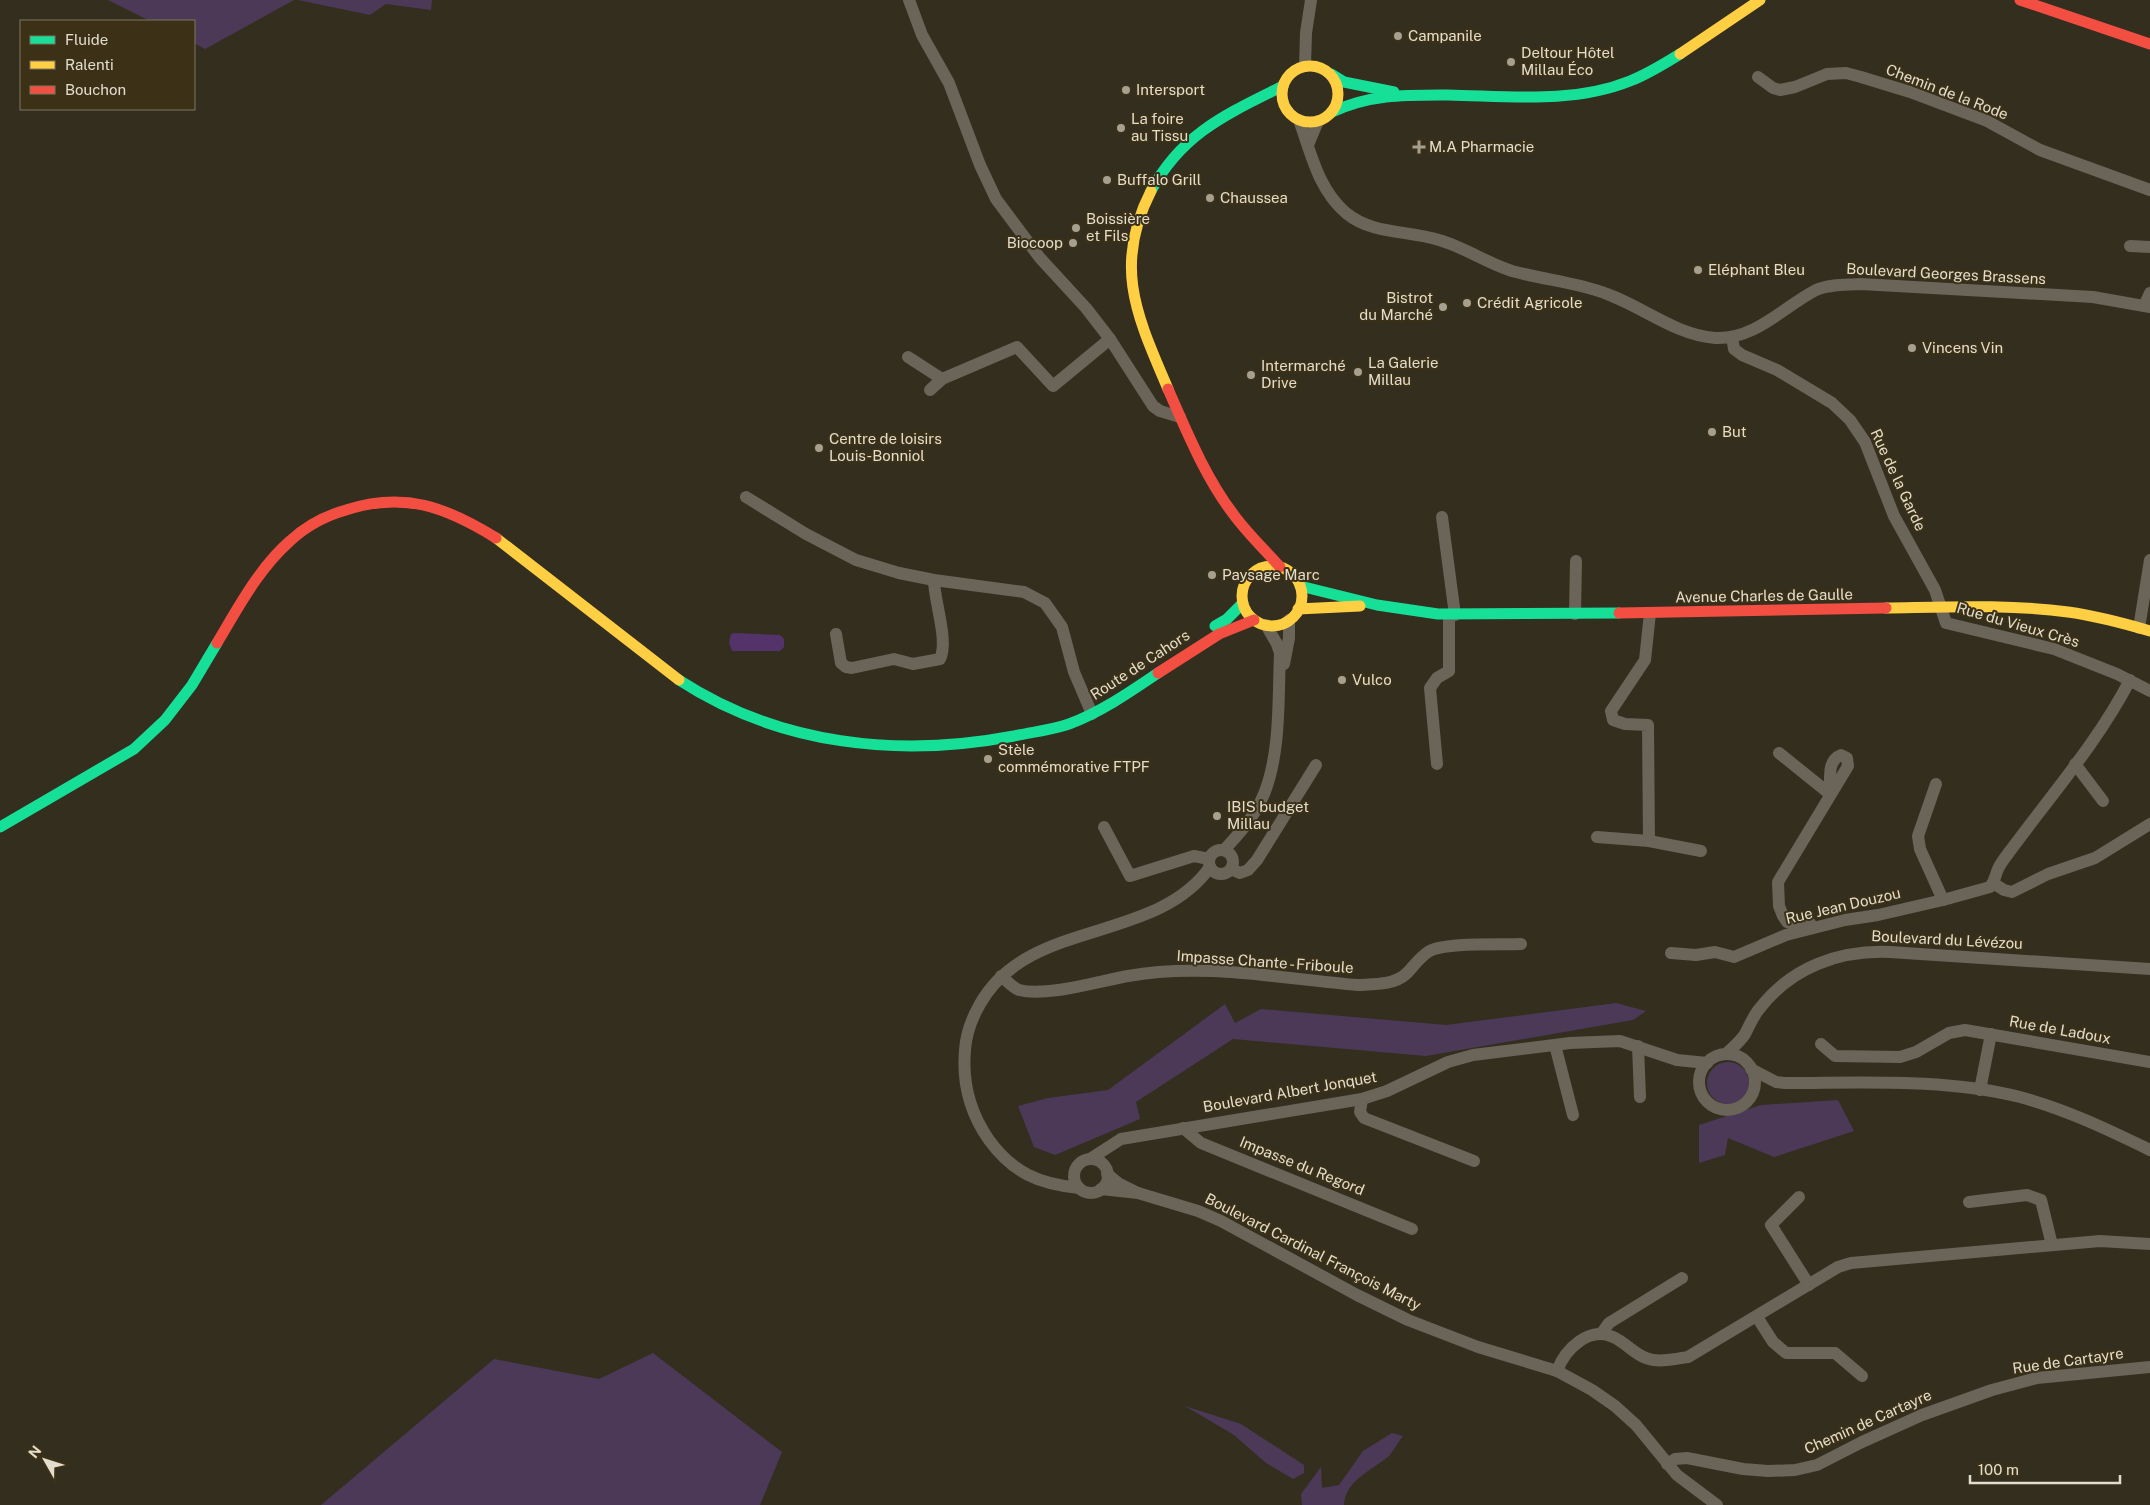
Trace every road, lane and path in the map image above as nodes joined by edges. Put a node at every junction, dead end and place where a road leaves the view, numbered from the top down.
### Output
1 (910, 0) edge
2 (1311, 0) edge
3 (1760, 0) edge
4 (2020, 0) edge
5 (2150, 44) edge
6 (1305, 66) junction
7 (1331, 74) junction
8 (1758, 77) dead end
9 (1283, 86) junction
10 (1402, 95) junction
11 (1332, 112) junction
12 (1229, 114) junction
13 (1295, 117) junction
14 (1318, 121) junction
15 (1308, 145) junction
16 (2150, 190) edge
17 (2130, 246) dead end
18 (2150, 247) edge
19 (2150, 293) edge
20 (2147, 307) edge
21 (1732, 336) junction
22 (1110, 339) junction
23 (908, 357) dead end
24 (942, 380) junction
25 (930, 390) dead end
26 (1180, 417) junction
27 (746, 497) dead end
28 (1442, 517) dead end
29 (1245, 529) junction
30 (2150, 560) edge
31 (1576, 561) dead end
32 (1280, 567) junction
33 (1257, 570) junction
34 (934, 580) junction
35 (1300, 586) junction
36 (1243, 603) junction
37 (1377, 605) junction
38 (1940, 607) junction
39 (1298, 609) junction
40 (1650, 613) junction
41 (1575, 614) junction
42 (1452, 615) junction
43 (1289, 620) junction
44 (1260, 622) junction
45 (2145, 629) edge
46 (836, 634) dead end
47 (2130, 680) junction
48 (2150, 690) edge
49 (1278, 693) junction
50 (1090, 710) junction
51 (1779, 754) dead end
52 (1437, 764) dead end
53 (2075, 764) junction
54 (1316, 765) dead end
55 (1936, 784) dead end
56 (2103, 801) dead end
57 (2150, 824) edge
58 (1104, 827) dead end
59 (0, 828) edge
60 (1597, 837) dead end
61 (1649, 841) junction
62 (1700, 851) dead end
63 (1227, 853) junction
64 (1212, 866) junction
65 (1231, 869) junction
66 (1993, 883) junction
67 (1943, 900) junction
68 (1845, 920) junction
69 (1520, 944) dead end
70 (1671, 953) dead end
71 (2150, 969) edge
72 (1001, 976) junction
73 (1745, 1034) junction
74 (1991, 1034) junction
75 (1821, 1044) dead end
76 (1555, 1045) junction
77 (1638, 1046) junction
78 (1726, 1054) junction
79 (1677, 1060) junction
80 (2150, 1062) edge
81 (1707, 1063) junction
82 (1749, 1066) junction
83 (1699, 1080) junction
84 (1776, 1082) junction
85 (1980, 1090) junction
86 (1753, 1093) junction
87 (1640, 1097) dead end
88 (1362, 1099) junction
89 (1574, 1115) dead end
90 (1183, 1128) junction
91 (1111, 1145) junction
92 (2150, 1150) edge
93 (1090, 1159) junction
94 (1474, 1161) dead end
95 (1075, 1169) junction
96 (1106, 1170) junction
97 (1040, 1181) junction
98 (1079, 1188) junction
99 (1101, 1189) junction
100 (1138, 1193) junction
101 (1799, 1197) dead end
102 (1969, 1202) dead end
103 (1412, 1229) dead end
104 (2150, 1244) edge
105 (2052, 1245) junction
106 (1682, 1278) dead end
107 (1809, 1285) junction
108 (1757, 1317) junction
109 (1601, 1334) junction
110 (2150, 1367) edge
111 (1557, 1371) junction
112 (1862, 1376) dead end
113 (1992, 1390) joint
114 (1667, 1464) junction
115 (1717, 1505) edge

1 - 22 street
2 - 6 street
3 - 10 main road
4 - 5 main road
6 - 7 main road
6 - 9 main road
7 - 10 main road
7 - 11 main road
8 - 16 street, Chemin de la Rode
9 - 12 main road
9 - 13 main road
10 - 11 main road
11 - 14 main road
12 - 13 main road
12 - 26 main road
13 - 14 main road
13 - 15 street, Boulevard Georges Brassens
14 - 15 street
15 - 21 street, Boulevard Georges Brassens
17 - 18 street
19 - 20 street
20 - 21 street, Boulevard Georges Brassens
21 - 38 street, Rue de la Garde
22 - 24 street
22 - 26 street
23 - 24 street
24 - 25 street
26 - 29 main road
27 - 34 street
28 - 42 street
29 - 32 main road
29 - 33 main road
30 - 45 street
31 - 41 street
32 - 33 main road
32 - 35 main road
33 - 36 main road
34 - 46 street
34 - 50 street
35 - 37 main road
35 - 39 main road
36 - 44 main road
36 - 50 main road, Route de Cahors
37 - 39 main road
37 - 42 main road, Avenue Charles de Gaulle
38 - 40 main road, Avenue Charles de Gaulle
38 - 45 main road, Avenue Charles de Gaulle
38 - 47 street, Rue du Vieux Crès
39 - 43 main road
40 - 41 main road, Avenue Charles de Gaulle
40 - 61 street
41 - 42 main road, Avenue Charles de Gaulle
42 - 52 street
43 - 44 main road
43 - 49 street
44 - 49 street
44 - 50 main road, Route de Cahors
47 - 48 street, Rue du Vieux Crès
47 - 53 street
49 - 63 street
50 - 59 main road, Route de Cahors
51 - 68 street
53 - 56 street
53 - 66 street
54 - 65 street
55 - 67 street
57 - 66 street
58 - 64 street
60 - 61 street
61 - 62 street
63 - 64 street
63 - 65 street
64 - 65 street
64 - 72 street
66 - 67 street, Rue Jean Douzou
67 - 68 street, Rue Jean Douzou
68 - 70 street, Rue Jean Douzou
69 - 72 street, Impasse Chante - Friboule
71 - 73 street, Boulevard du Lévézou
72 - 97 street
73 - 78 street, Boulevard du Lévézou
73 - 82 street
74 - 75 street
74 - 80 street, Rue de Ladoux
74 - 85 street, Rue de Ladoux
76 - 77 street, Boulevard Albert Jonquet
76 - 88 street, Boulevard Albert Jonquet
76 - 89 street
77 - 79 street, Boulevard Albert Jonquet
77 - 87 street
78 - 81 street
78 - 82 street
79 - 81 street, Boulevard Albert Jonquet
79 - 83 street, Boulevard Albert Jonquet
81 - 83 street
82 - 84 street
82 - 86 street
83 - 86 street
84 - 85 street
84 - 86 street
85 - 92 street
88 - 90 street, Boulevard Albert Jonquet
88 - 94 street
90 - 91 street, Boulevard Albert Jonquet
90 - 103 street, Impasse du Regord
91 - 93 street, Boulevard Albert Jonquet
91 - 96 street
93 - 95 street
93 - 96 street
95 - 97 street
95 - 98 street
96 - 99 street
96 - 100 street, Boulevard Cardinal François Marty
97 - 98 street
98 - 99 street
99 - 100 street, Boulevard Cardinal François Marty
100 - 111 street, Boulevard Cardinal François Marty
101 - 107 street
102 - 105 street
104 - 105 street
105 - 107 street
106 - 109 street
107 - 108 street
108 - 109 street
108 - 112 street
109 - 111 street
110 - 113 street, Rue de Cartayre
111 - 114 street, Boulevard Cardinal François Marty
113 - 114 street, Chemin de Cartayre
114 - 115 street, Boulevard Cardinal François Marty

